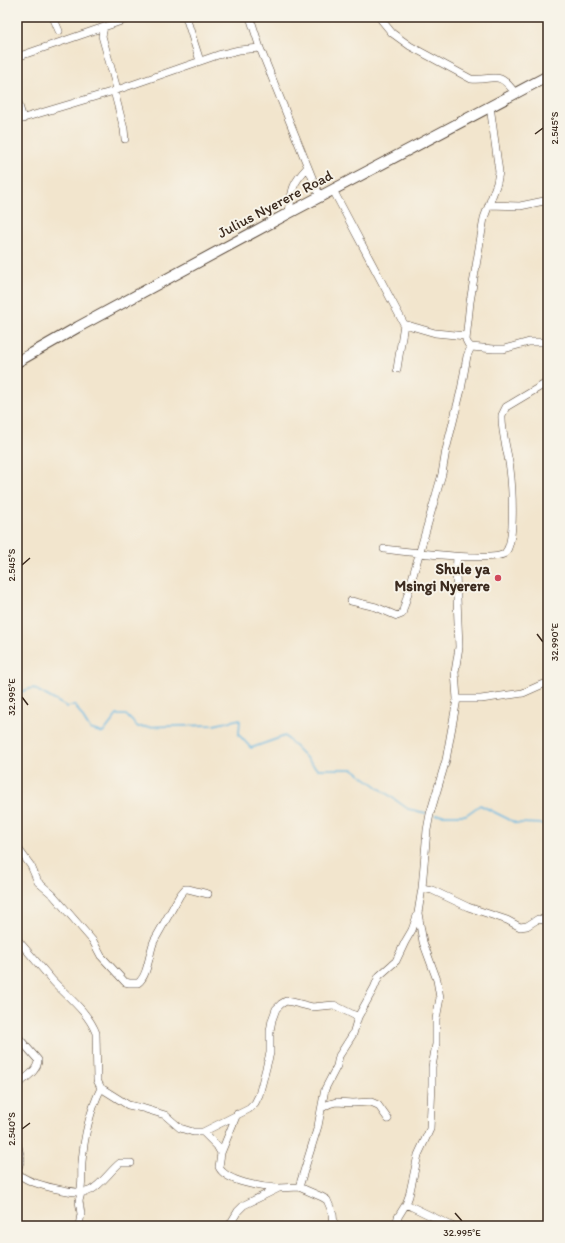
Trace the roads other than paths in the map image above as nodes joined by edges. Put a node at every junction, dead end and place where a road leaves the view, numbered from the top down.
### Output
1 (53, 17) edge
2 (186, 17) edge
3 (250, 17) edge
4 (379, 17) edge
5 (129, 18) edge
6 (104, 27) junction
7 (59, 31) dead end
8 (260, 48) junction
9 (17, 57) edge
10 (200, 60) junction
11 (548, 76) edge
12 (116, 90) junction
13 (515, 93) junction
14 (17, 99) edge
15 (490, 106) junction
16 (20, 120) edge
17 (125, 139) dead end
18 (308, 168) junction
19 (333, 190) junction
20 (320, 198) junction
21 (544, 201) dead end
22 (489, 205) junction
23 (289, 213) junction
24 (404, 324) junction
25 (466, 336) junction
26 (547, 340) edge
27 (471, 347) junction
28 (17, 362) edge
29 (397, 369) dead end
30 (548, 382) edge
31 (384, 550) dead end
32 (420, 553) junction
33 (457, 557) junction
34 (351, 602) dead end
35 (548, 683) edge
36 (457, 699) junction
37 (17, 847) edge
38 (422, 888) junction
39 (208, 894) dead end
40 (418, 913) junction
41 (548, 921) edge
42 (17, 939) edge
43 (358, 1017) junction
44 (17, 1036) edge
45 (17, 1084) edge
46 (101, 1088) junction
47 (322, 1108) junction
48 (237, 1114) junction
49 (388, 1120) dead end
50 (203, 1132) junction
51 (17, 1142) edge
52 (221, 1153) junction
53 (131, 1163) dead end
54 (17, 1170) edge
55 (299, 1187) junction
56 (278, 1188) junction
57 (80, 1193) junction
58 (406, 1204) junction
59 (79, 1226) edge
60 (228, 1226) edge
61 (334, 1226) edge
62 (396, 1226) edge
63 (452, 1226) edge

1 - 7 street
2 - 10 street
3 - 8 street
4 - 13 street
5 - 6 street
6 - 9 street
6 - 12 street
8 - 10 street
8 - 18 street
10 - 12 street
11 - 13 highway, Julius Nyerere Road
12 - 16 street
12 - 17 street
13 - 15 highway, Julius Nyerere Road
14 - 16 street
15 - 19 highway, Julius Nyerere Road
15 - 22 street
18 - 20 street
18 - 23 street
19 - 20 highway, Julius Nyerere Road
19 - 24 street
20 - 23 highway, Julius Nyerere Road
21 - 22 street
22 - 25 street
23 - 28 highway, Julius Nyerere Road
24 - 25 street
24 - 29 street
25 - 27 street
26 - 27 street
27 - 32 street
30 - 33 street
31 - 32 street
32 - 33 street
32 - 34 street
33 - 36 street
35 - 36 street
36 - 38 street
37 - 39 street
38 - 40 street
38 - 41 street
40 - 43 street
40 - 58 street
42 - 46 street
43 - 47 street
43 - 48 street
44 - 45 street
46 - 50 street
46 - 57 street
47 - 49 street
47 - 55 street
48 - 50 street
48 - 52 street
50 - 52 street
51 - 54 street
52 - 56 street
53 - 57 street
54 - 57 street
55 - 56 street
55 - 61 street
56 - 60 street
57 - 59 street
58 - 62 street
58 - 63 street

